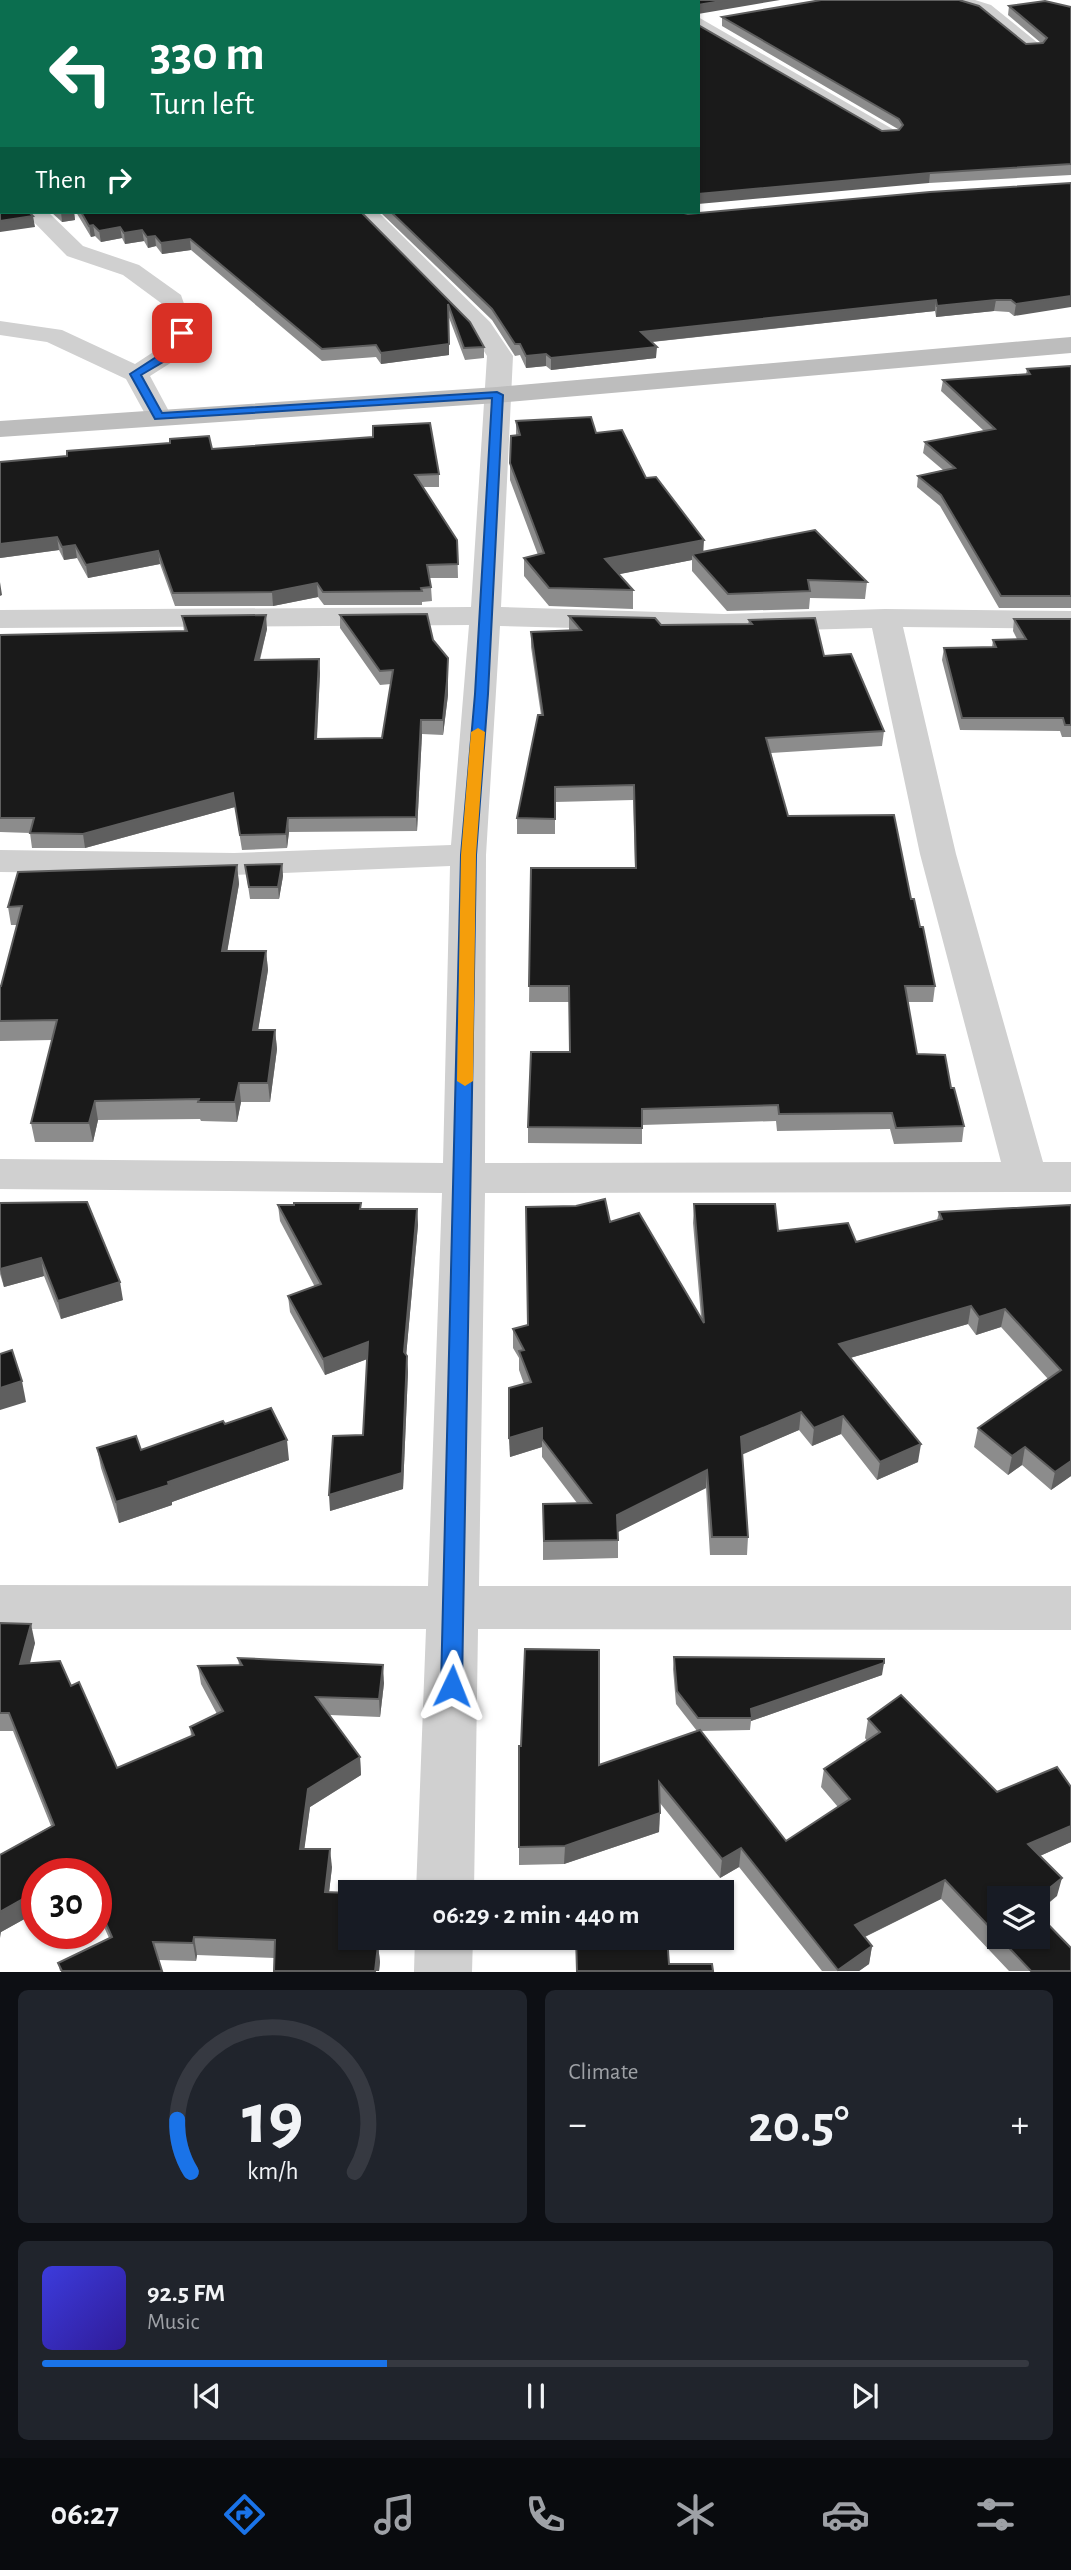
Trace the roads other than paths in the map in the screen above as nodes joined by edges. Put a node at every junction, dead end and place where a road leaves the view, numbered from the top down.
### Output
1 (956, 0) edge
2 (1011, 5) edge
3 (985, 9) junction
4 (722, 18) edge
5 (700, 22) edge
6 (700, 23) edge
7 (1033, 47) edge
8 (890, 135) edge
9 (37, 214) edge
10 (367, 214) edge
11 (0, 328) edge
12 (1071, 345) edge
13 (136, 374) junction
14 (497, 395) junction
15 (159, 417) junction
16 (0, 429) edge
17 (484, 616) junction
18 (885, 618) junction
19 (0, 619) edge
20 (1071, 620) edge
21 (468, 855) junction
22 (0, 861) edge
23 (0, 1174) edge
24 (1026, 1177) junction
25 (1071, 1177) edge
26 (464, 1178) junction
27 (0, 1607) edge
28 (1071, 1608) edge
29 (454, 1609) junction
30 (445, 1880) edge
31 (444, 1950) edge
32 (443, 1972) edge

1 - 3 street
2 - 3 street
3 - 7 street
4 - 5 street
6 - 8 street
9 - 13 street
10 - 14 street
11 - 13 street
12 - 14 street
13 - 15 street
14 - 15 street
14 - 17 street
15 - 16 street
17 - 18 street
17 - 19 street
17 - 21 street
18 - 20 street
18 - 24 street
21 - 22 street
21 - 26 street
23 - 26 street
24 - 25 street
24 - 26 street
26 - 29 street
27 - 29 street
28 - 29 street
29 - 30 street
31 - 32 street

